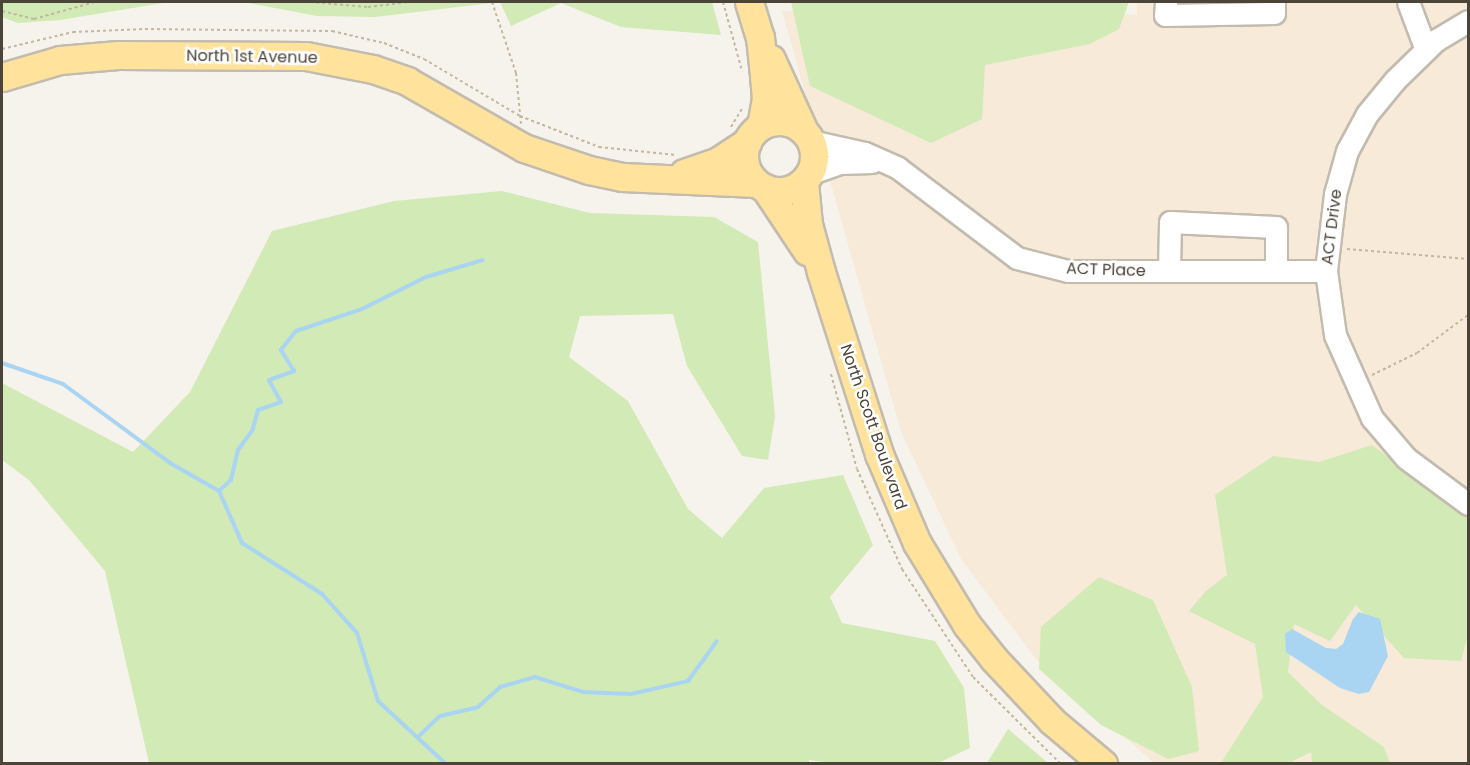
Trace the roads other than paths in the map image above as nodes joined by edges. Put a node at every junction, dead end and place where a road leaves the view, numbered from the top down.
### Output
1 (749, 2) edge
2 (1166, 2) edge
3 (1274, 2) edge
4 (1408, 2) edge
5 (1468, 21) edge
6 (760, 37) junction
7 (1426, 50) junction
8 (2, 77) edge
9 (754, 134) junction
10 (807, 135) junction
11 (881, 162) junction
12 (807, 178) junction
13 (659, 179) junction
14 (761, 186) junction
15 (1169, 271) junction
16 (1276, 271) junction
17 (1326, 271) junction
18 (821, 272) junction
19 (1468, 504) edge
20 (1103, 764) edge

1 - 6 main road
2 - 3 lane
4 - 7 lane
5 - 7 lane, ACT Drive
6 - 9 main road
6 - 10 main road
7 - 17 lane, ACT Drive
8 - 13 main road, North 1st Avenue
9 - 10 main road
9 - 13 main road, North 1st Avenue
9 - 14 main road
10 - 11 lane, ACT Place
10 - 12 main road
11 - 12 lane, ACT Place
11 - 15 lane, ACT Place
12 - 14 main road
12 - 18 main road, North Scott Boulevard
13 - 14 main road, North 1st Avenue
14 - 18 main road, North Scott Boulevard
15 - 16 lane, ACT Place
15 - 16 lane
16 - 17 lane, ACT Place
17 - 19 lane, ACT Drive
18 - 20 main road, North Scott Boulevard

